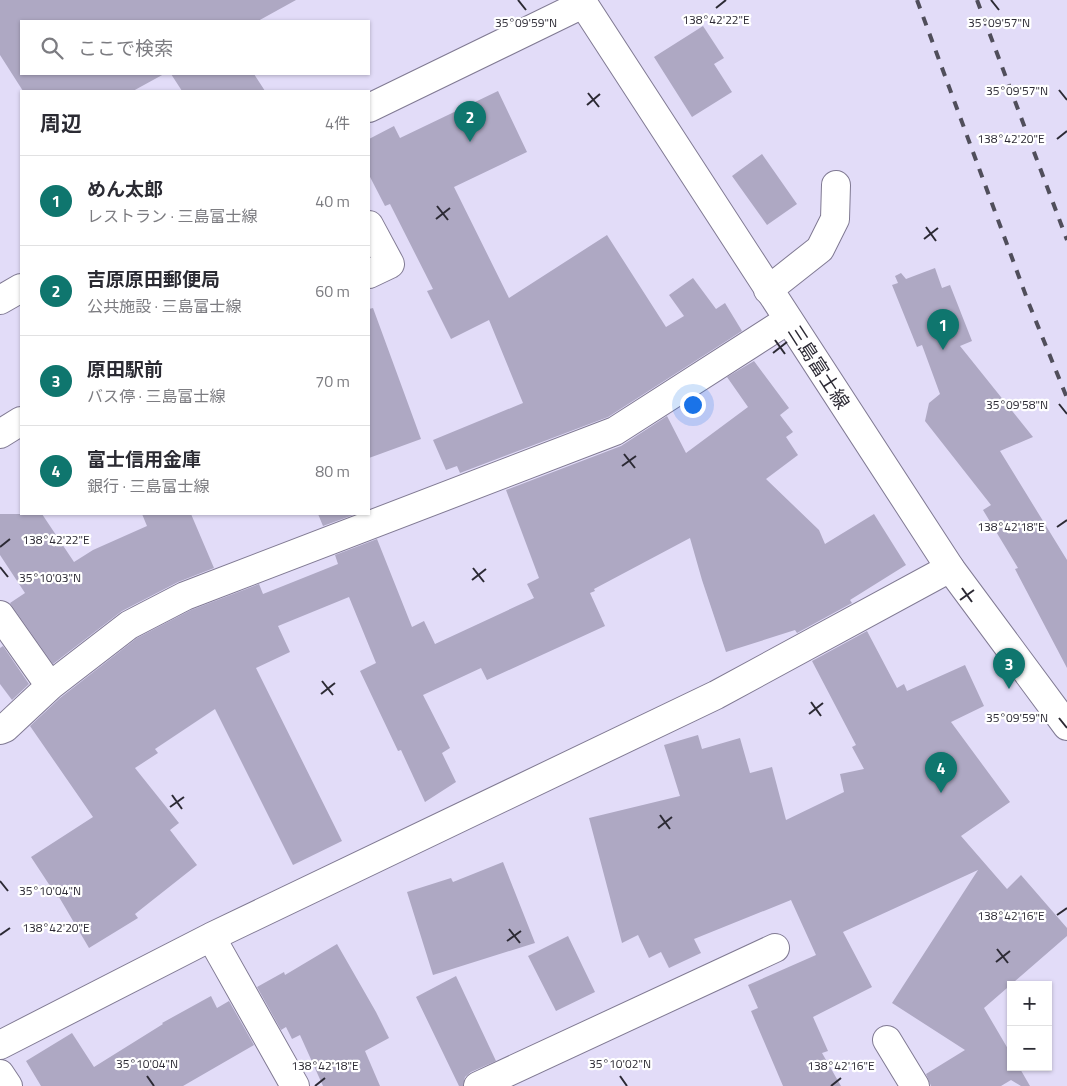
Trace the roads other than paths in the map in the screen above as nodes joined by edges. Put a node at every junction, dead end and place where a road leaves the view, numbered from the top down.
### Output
1 (582, 2) edge
2 (370, 108) edge
3 (836, 185) dead end
4 (370, 229) edge
5 (379, 269) edge
6 (20, 289) edge
7 (768, 290) junction
8 (0, 300) edge
9 (788, 320) junction
10 (20, 422) edge
11 (0, 434) edge
12 (950, 568) junction
13 (0, 615) edge
14 (50, 686) junction
15 (1067, 726) edge
16 (0, 730) edge
17 (212, 937) junction
18 (775, 948) dead end
19 (887, 1040) dead end
20 (0, 1045) edge
21 (0, 1074) edge
22 (8, 1086) edge
23 (295, 1086) edge
24 (478, 1086) edge
25 (915, 1086) edge

1 - 2 street
1 - 7 street, 三島富士線
3 - 7 street
4 - 5 street
6 - 8 street
7 - 9 street, 三島富士線
9 - 12 street, 三島富士線
9 - 14 street
10 - 11 street
12 - 15 street, 三島富士線
12 - 17 street
13 - 14 street
14 - 16 street
17 - 20 street
17 - 23 street
18 - 24 street
19 - 25 street
21 - 22 street

